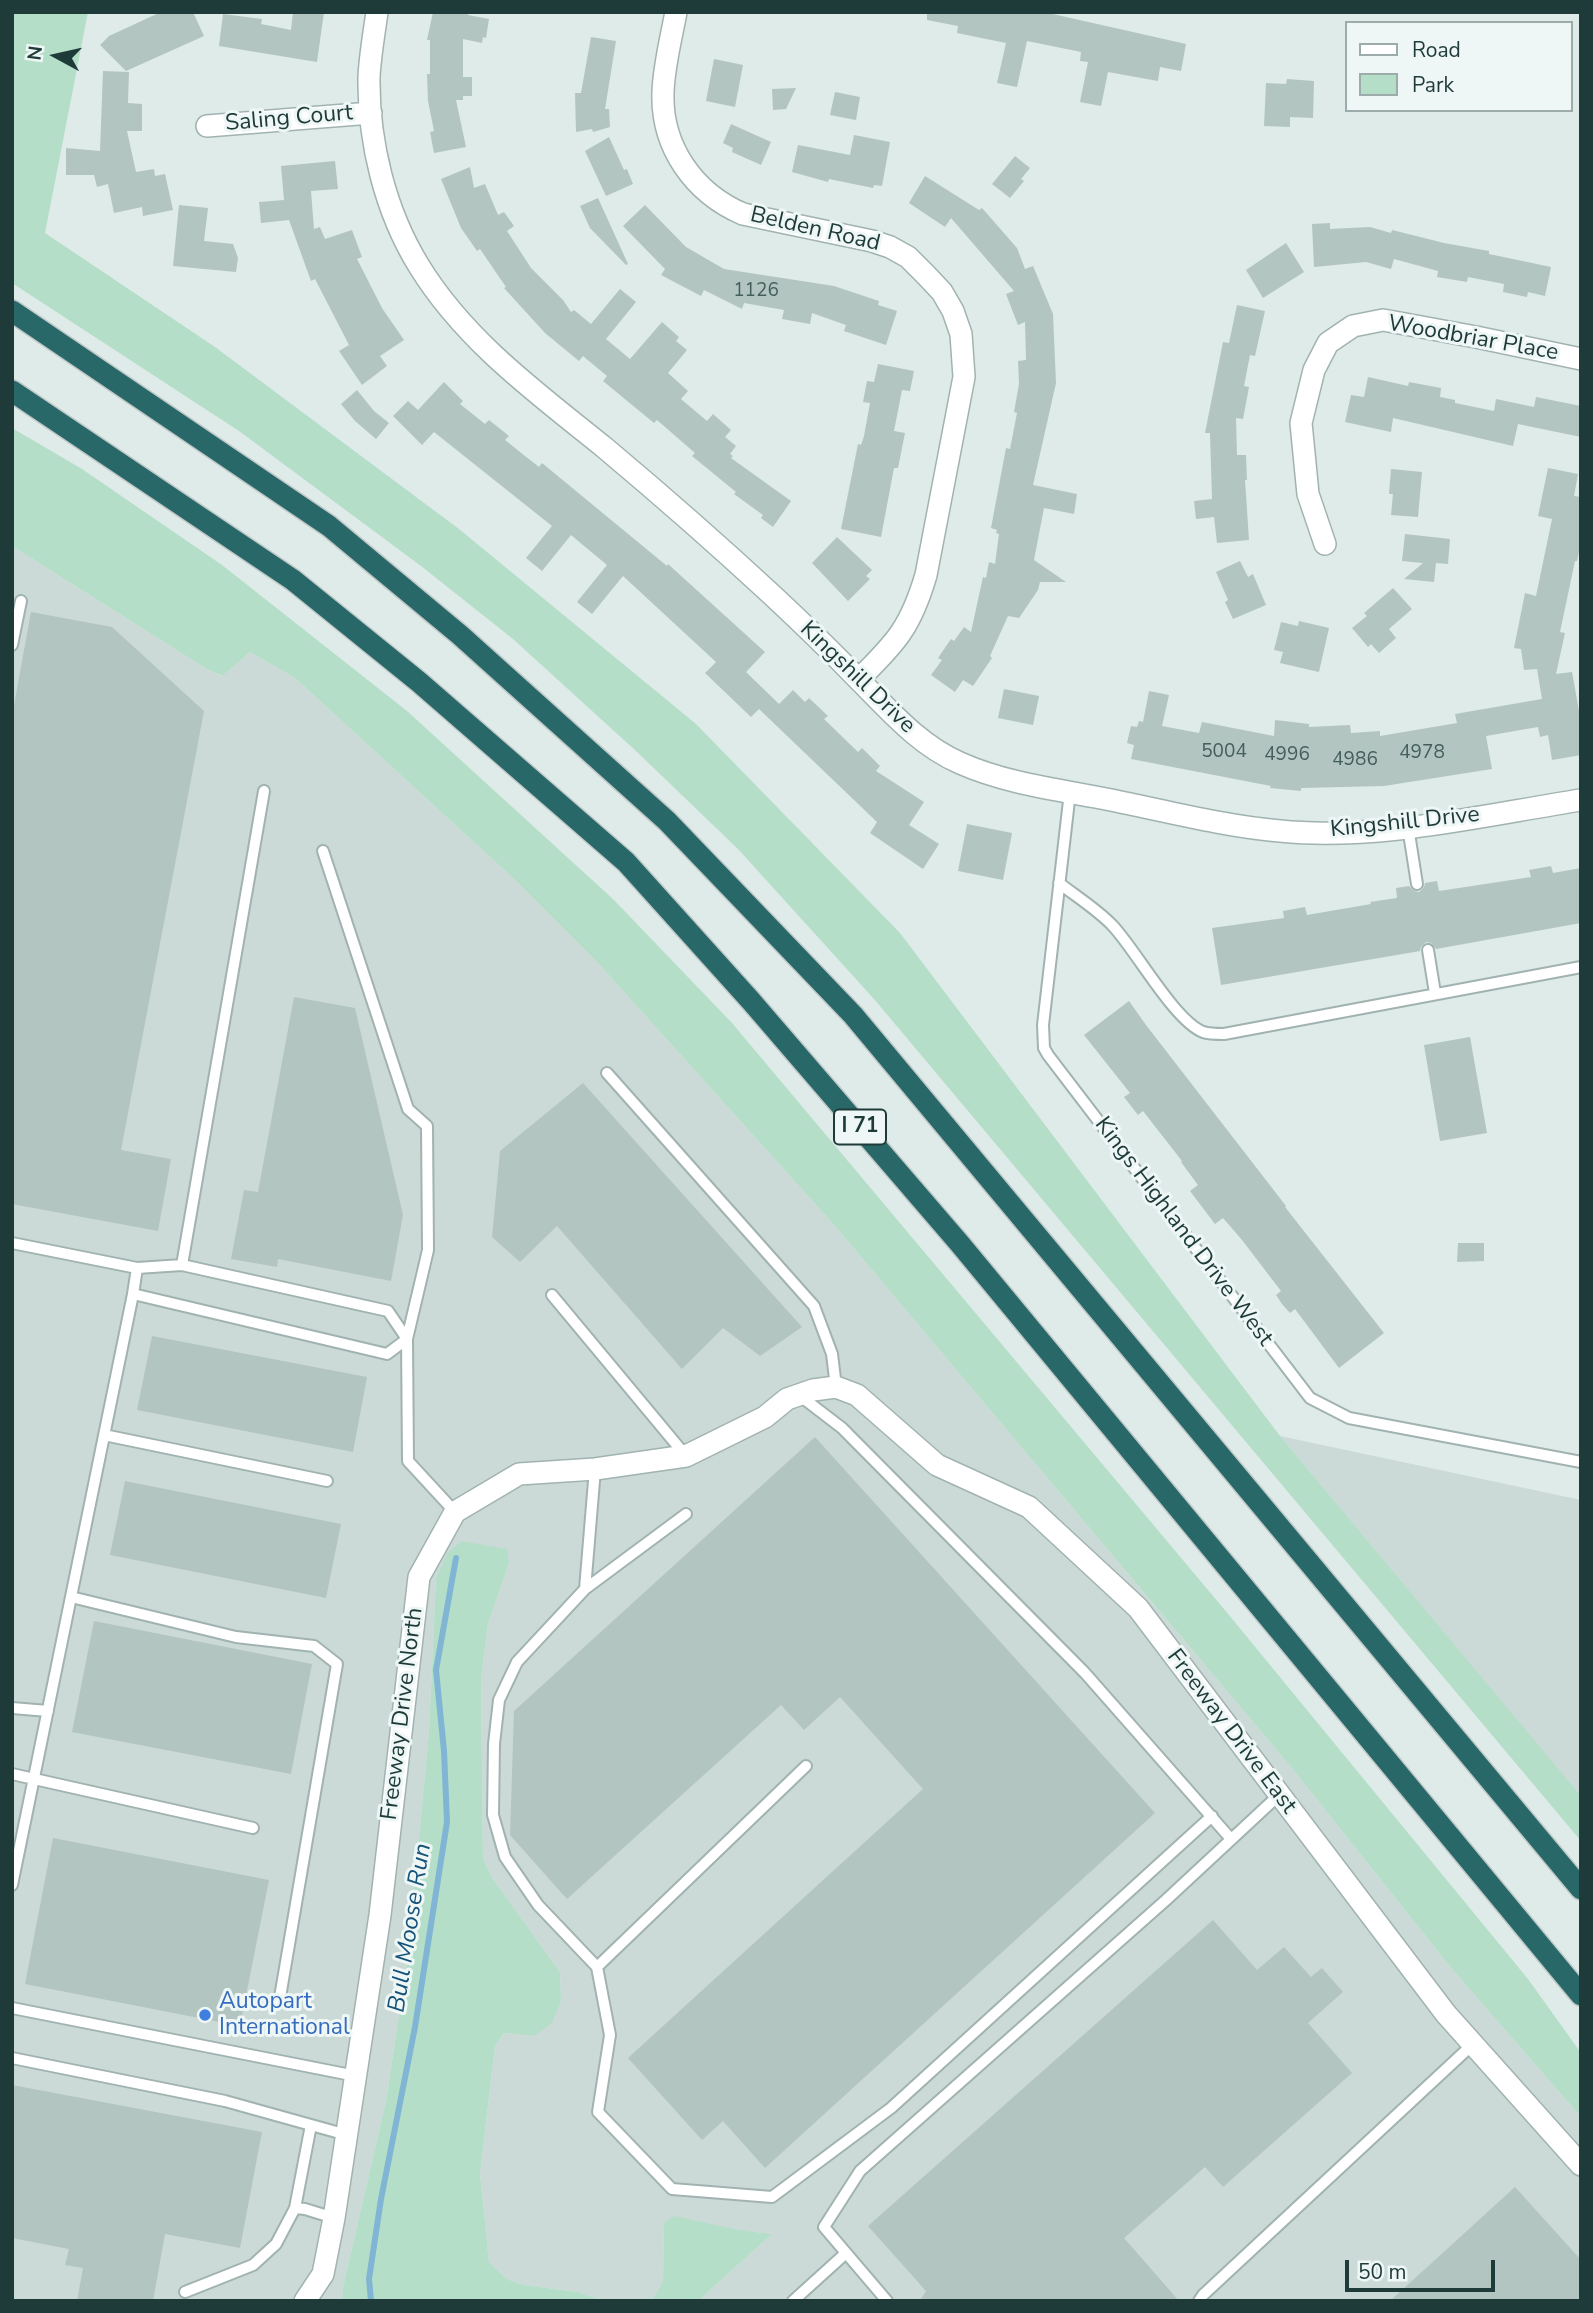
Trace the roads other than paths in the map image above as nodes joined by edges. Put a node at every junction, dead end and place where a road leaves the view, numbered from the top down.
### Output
1 (377, 12) edge
2 (676, 12) edge
3 (371, 113) junction
4 (207, 126) dead end
5 (12, 312) edge
6 (1581, 359) edge
7 (12, 391) edge
8 (1325, 544) dead end
9 (21, 601) dead end
10 (12, 645) edge
11 (859, 679) junction
12 (264, 791) dead end
13 (1070, 792) junction
14 (1581, 800) edge
15 (1408, 827) junction
16 (323, 851) dead end
17 (1059, 883) junction
18 (1417, 884) dead end
19 (1428, 950) dead end
20 (1581, 967) edge
21 (1435, 993) junction
22 (607, 1073) dead end
23 (12, 1243) edge
24 (182, 1265) junction
25 (137, 1268) junction
26 (133, 1294) junction
27 (552, 1295) dead end
28 (408, 1339) junction
29 (836, 1387) junction
30 (806, 1392) junction
31 (104, 1435) junction
32 (686, 1456) junction
33 (1581, 1462) edge
34 (594, 1469) junction
35 (327, 1480) dead end
36 (455, 1512) junction
37 (686, 1514) dead end
38 (585, 1589) junction
39 (71, 1597) junction
40 (12, 1708) edge
41 (48, 1711) junction
42 (806, 1766) dead end
43 (12, 1774) edge
44 (33, 1779) junction
45 (1279, 1795) junction
46 (1212, 1816) junction
47 (253, 1828) dead end
48 (1231, 1839) junction
49 (12, 1885) edge
50 (1581, 1889) edge
51 (597, 1967) junction
52 (1581, 1994) edge
53 (279, 2003) dead end
54 (12, 2008) edge
55 (1473, 2044) junction
56 (12, 2058) edge
57 (356, 2076) junction
58 (311, 2125) junction
59 (347, 2135) junction
60 (1581, 2165) edge
61 (295, 2208) junction
62 (334, 2218) junction
63 (846, 2253) junction
64 (184, 2292) dead end
65 (305, 2301) edge
66 (793, 2301) edge
67 (887, 2301) edge
68 (1199, 2301) edge

1 - 3 street, Kingshill Drive
2 - 11 street, Belden Road
3 - 4 street, Saling Court
3 - 11 street, Kingshill Drive
5 - 50 highway
6 - 8 street, Woodbriar Place
7 - 52 highway, I 71
9 - 10 lane
11 - 13 street, Kingshill Drive
12 - 24 lane
13 - 15 street, Kingshill Drive
13 - 17 lane, Kings Highland Drive West
14 - 15 street, Kingshill Drive
15 - 18 lane
16 - 28 lane
17 - 21 lane
17 - 33 lane, Kings Highland Drive West
19 - 21 lane
20 - 21 lane
22 - 29 lane
23 - 25 lane
24 - 25 lane
24 - 28 lane
25 - 26 lane
26 - 28 lane
26 - 31 lane
27 - 32 lane
28 - 36 lane
29 - 30 street
29 - 45 street, Freeway Drive East
30 - 32 street
30 - 46 lane
31 - 35 lane
31 - 39 lane
32 - 34 street
34 - 36 street
34 - 38 lane
36 - 57 street, Freeway Drive North
37 - 38 lane
38 - 51 lane
39 - 41 lane
39 - 53 lane
40 - 41 lane
41 - 44 lane
42 - 51 lane
43 - 44 lane
44 - 47 lane
44 - 49 lane
45 - 48 lane
45 - 55 street, Freeway Drive East
46 - 48 lane
46 - 51 lane
48 - 63 lane
54 - 57 lane
55 - 60 street, Freeway Drive East
55 - 68 lane
56 - 58 lane
57 - 59 street, Freeway Drive North
58 - 59 lane
58 - 61 lane
59 - 62 street, Freeway Drive North
61 - 62 lane
61 - 64 lane
62 - 65 street, Freeway Drive North
63 - 66 lane
63 - 67 lane

